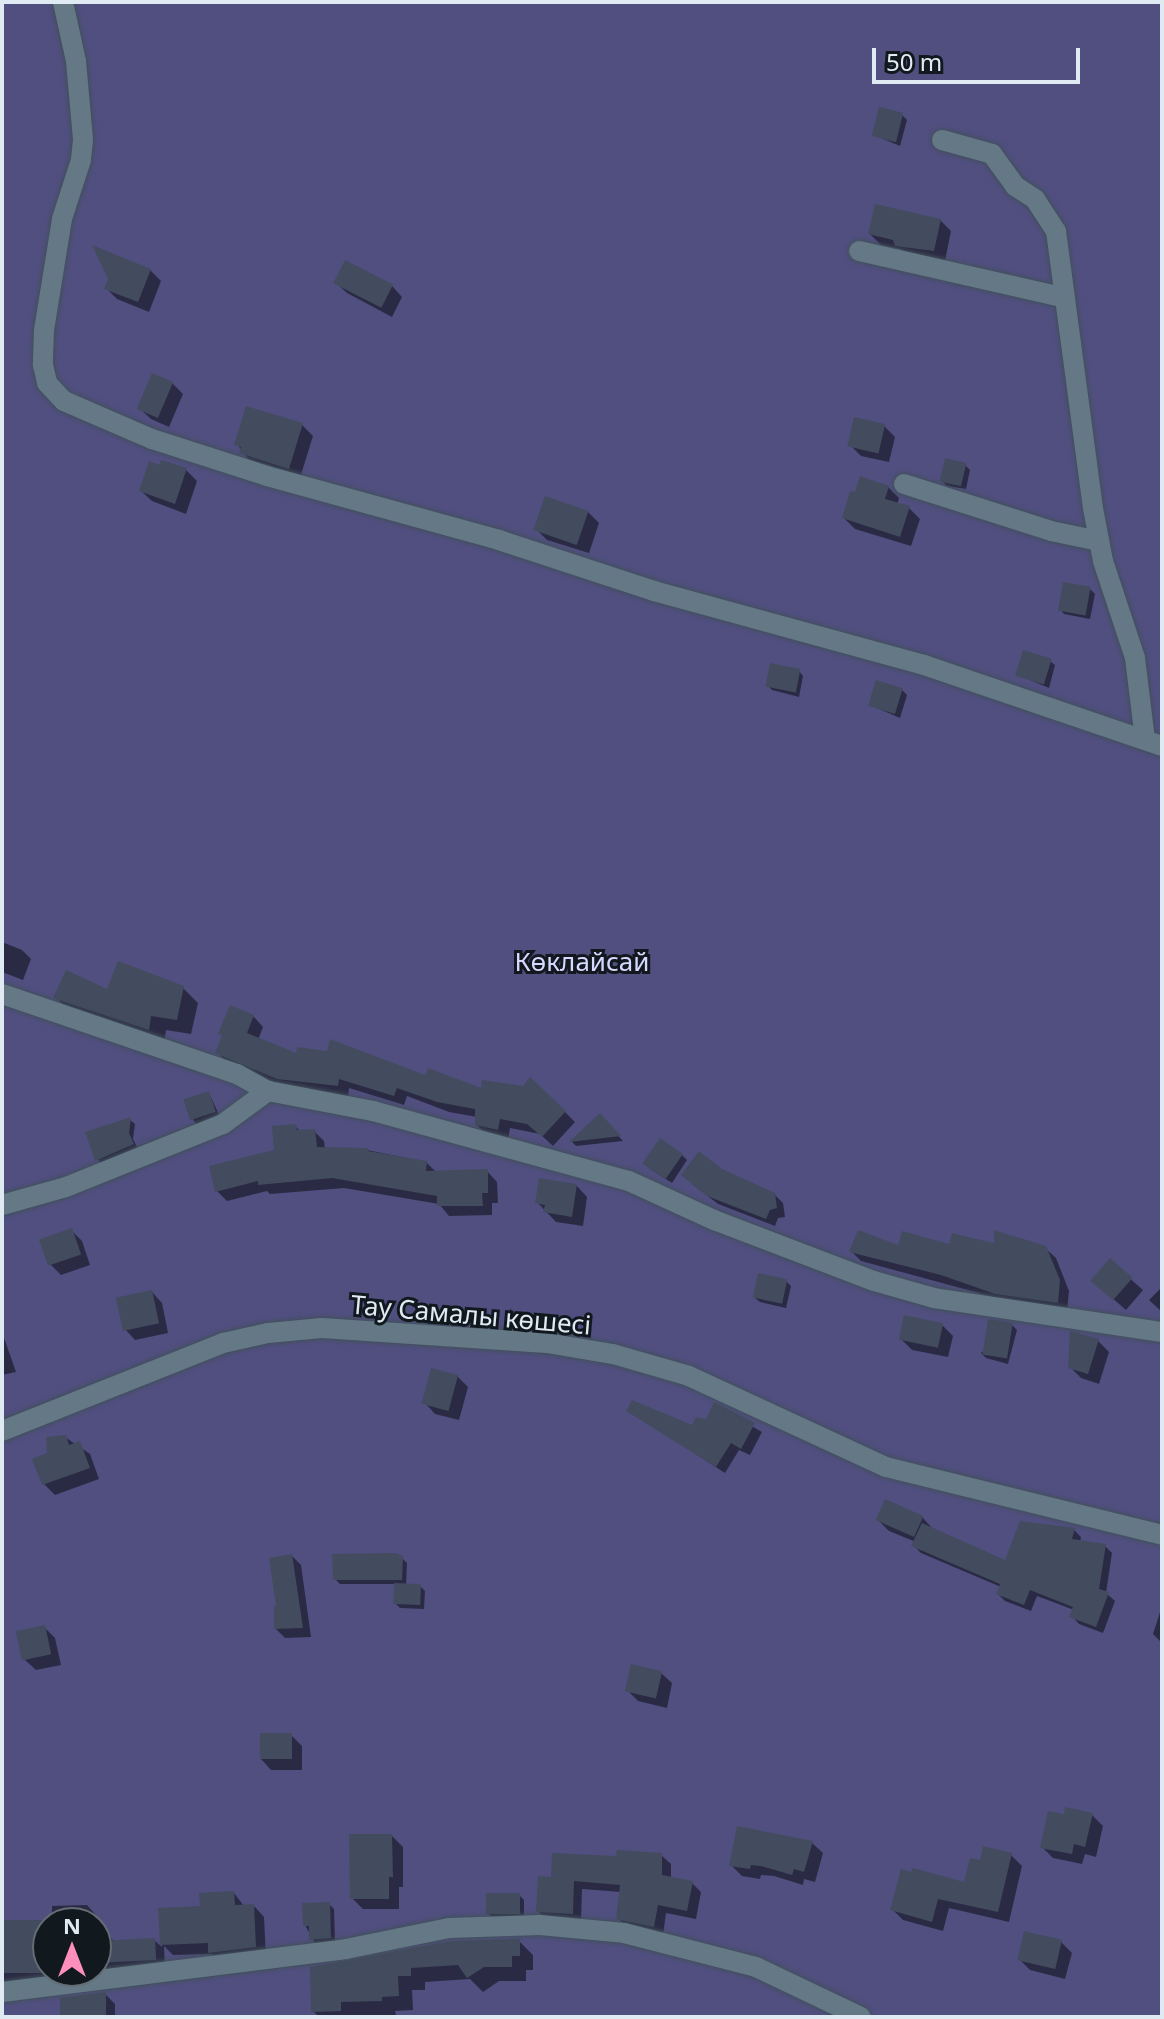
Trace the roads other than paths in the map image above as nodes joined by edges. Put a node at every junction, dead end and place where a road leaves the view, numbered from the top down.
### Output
1 (63, 2) edge
2 (942, 140) dead end
3 (859, 251) dead end
4 (1062, 297) junction
5 (904, 484) dead end
6 (1099, 541) junction
7 (1154, 742) edge
8 (2, 994) edge
9 (268, 1091) junction
10 (2, 1205) edge
11 (1162, 1332) edge
12 (2, 1431) edge
13 (1162, 1535) edge
14 (2, 1992) edge
15 (861, 2017) edge

1 - 7 street
2 - 4 street
3 - 4 street
4 - 6 street
5 - 6 street
6 - 7 street
8 - 9 street
9 - 10 street
9 - 11 street
12 - 13 street, Тау Самалы көшесі
14 - 15 street

